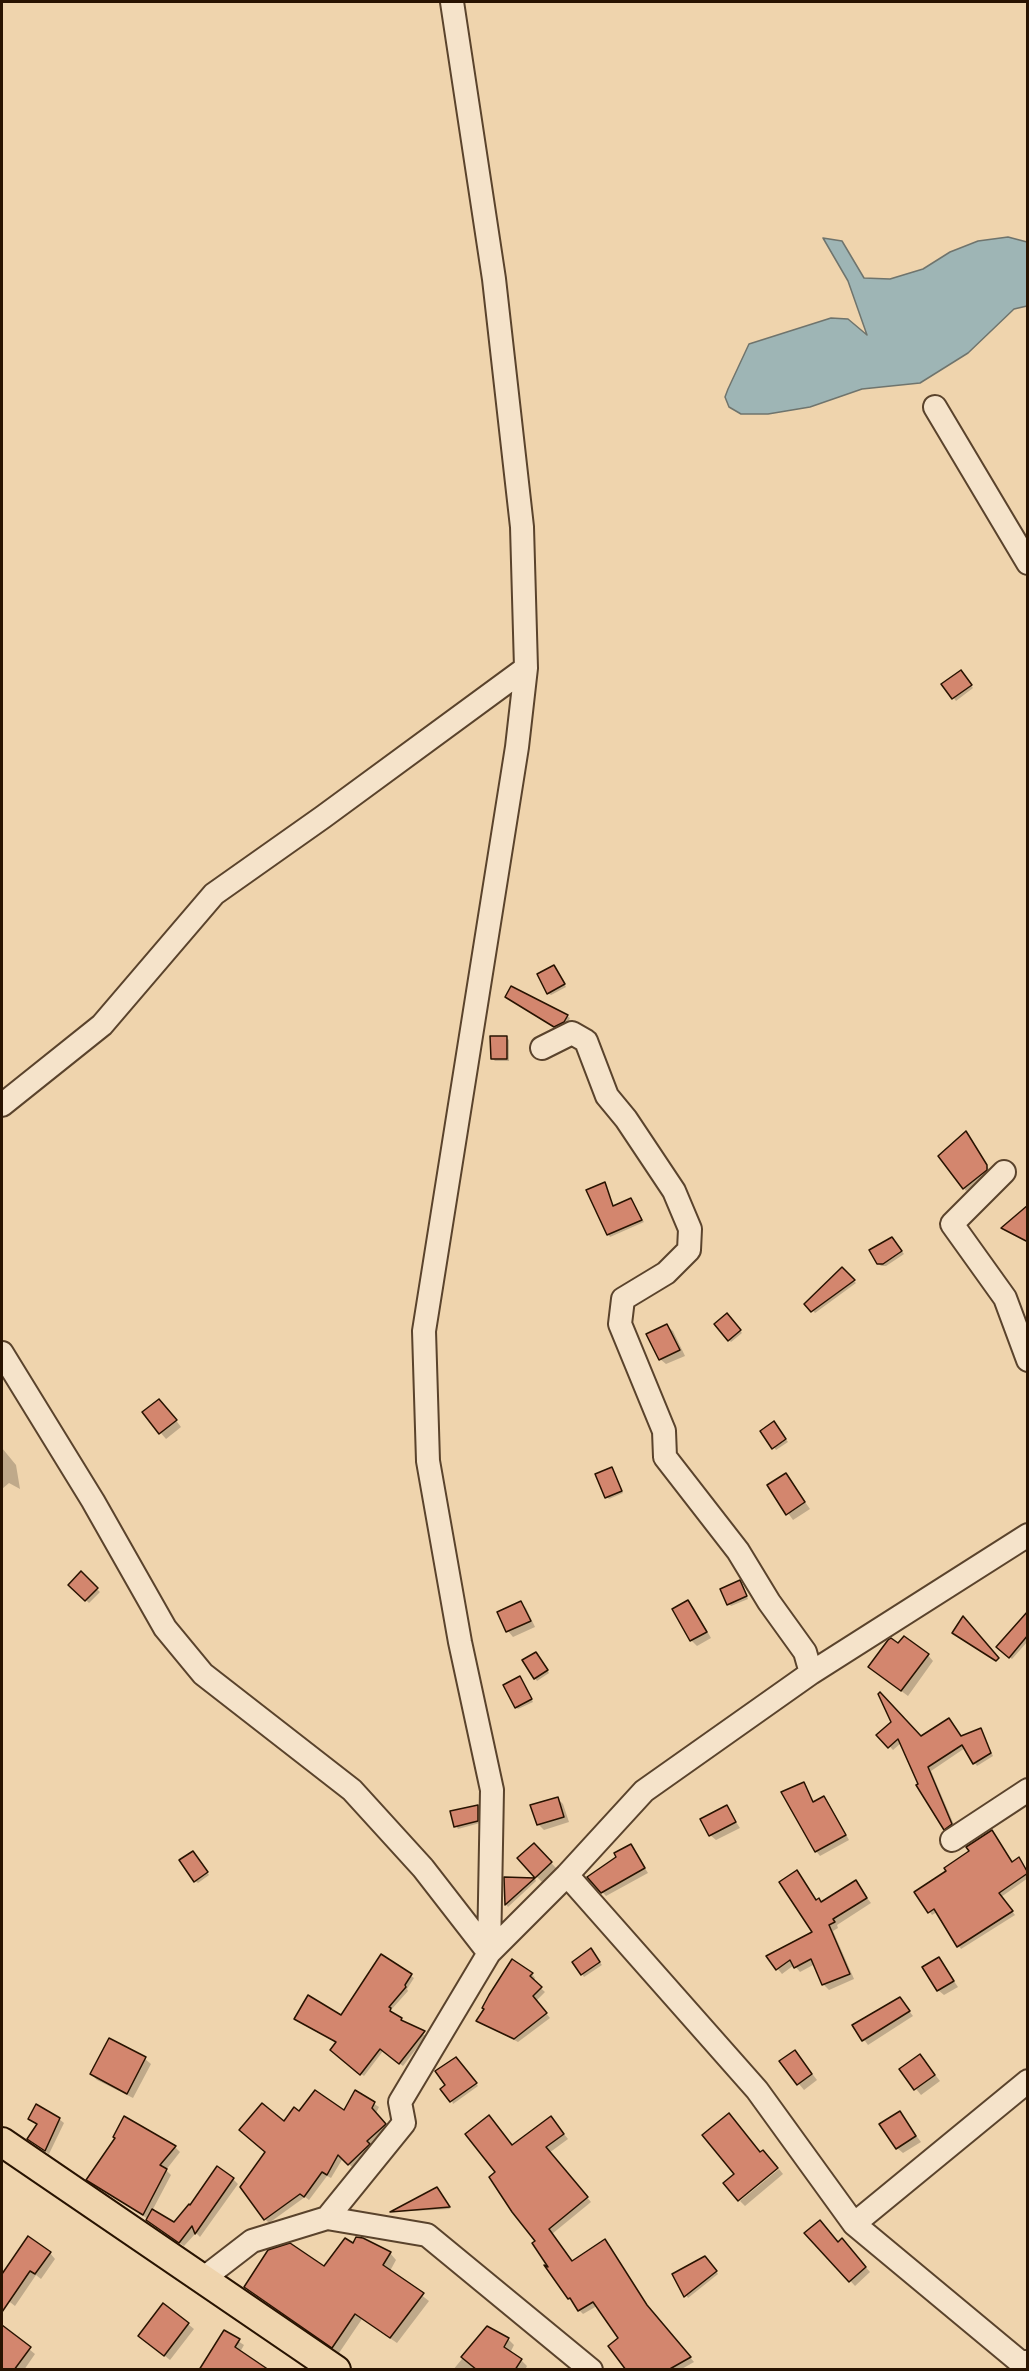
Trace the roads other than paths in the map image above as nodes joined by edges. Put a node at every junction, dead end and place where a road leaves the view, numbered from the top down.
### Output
1 (452, 2) edge
2 (935, 407) dead end
3 (1028, 563) edge
4 (526, 668) junction
5 (542, 1048) dead end
6 (2, 1105) edge
7 (1004, 1172) dead end
8 (2, 1353) edge
9 (1028, 1360) edge
10 (1028, 1535) edge
11 (811, 1673) junction
12 (1028, 1790) edge
13 (952, 1840) dead end
14 (567, 1875) junction
15 (489, 1953) junction
16 (1028, 2080) edge
17 (2, 2142) edge
18 (327, 2218) junction
19 (854, 2224) junction
20 (204, 2278) junction
21 (1028, 2362) edge
22 (336, 2370) edge
23 (591, 2370) edge

1 - 4 street
2 - 3 street
4 - 6 street
4 - 15 street
5 - 11 street
7 - 9 street
8 - 15 street
10 - 11 street
11 - 14 street
12 - 13 street
14 - 15 street
14 - 19 street
15 - 18 street
16 - 19 street
17 - 20 main road
18 - 20 street
18 - 23 street
19 - 21 street
20 - 22 main road

